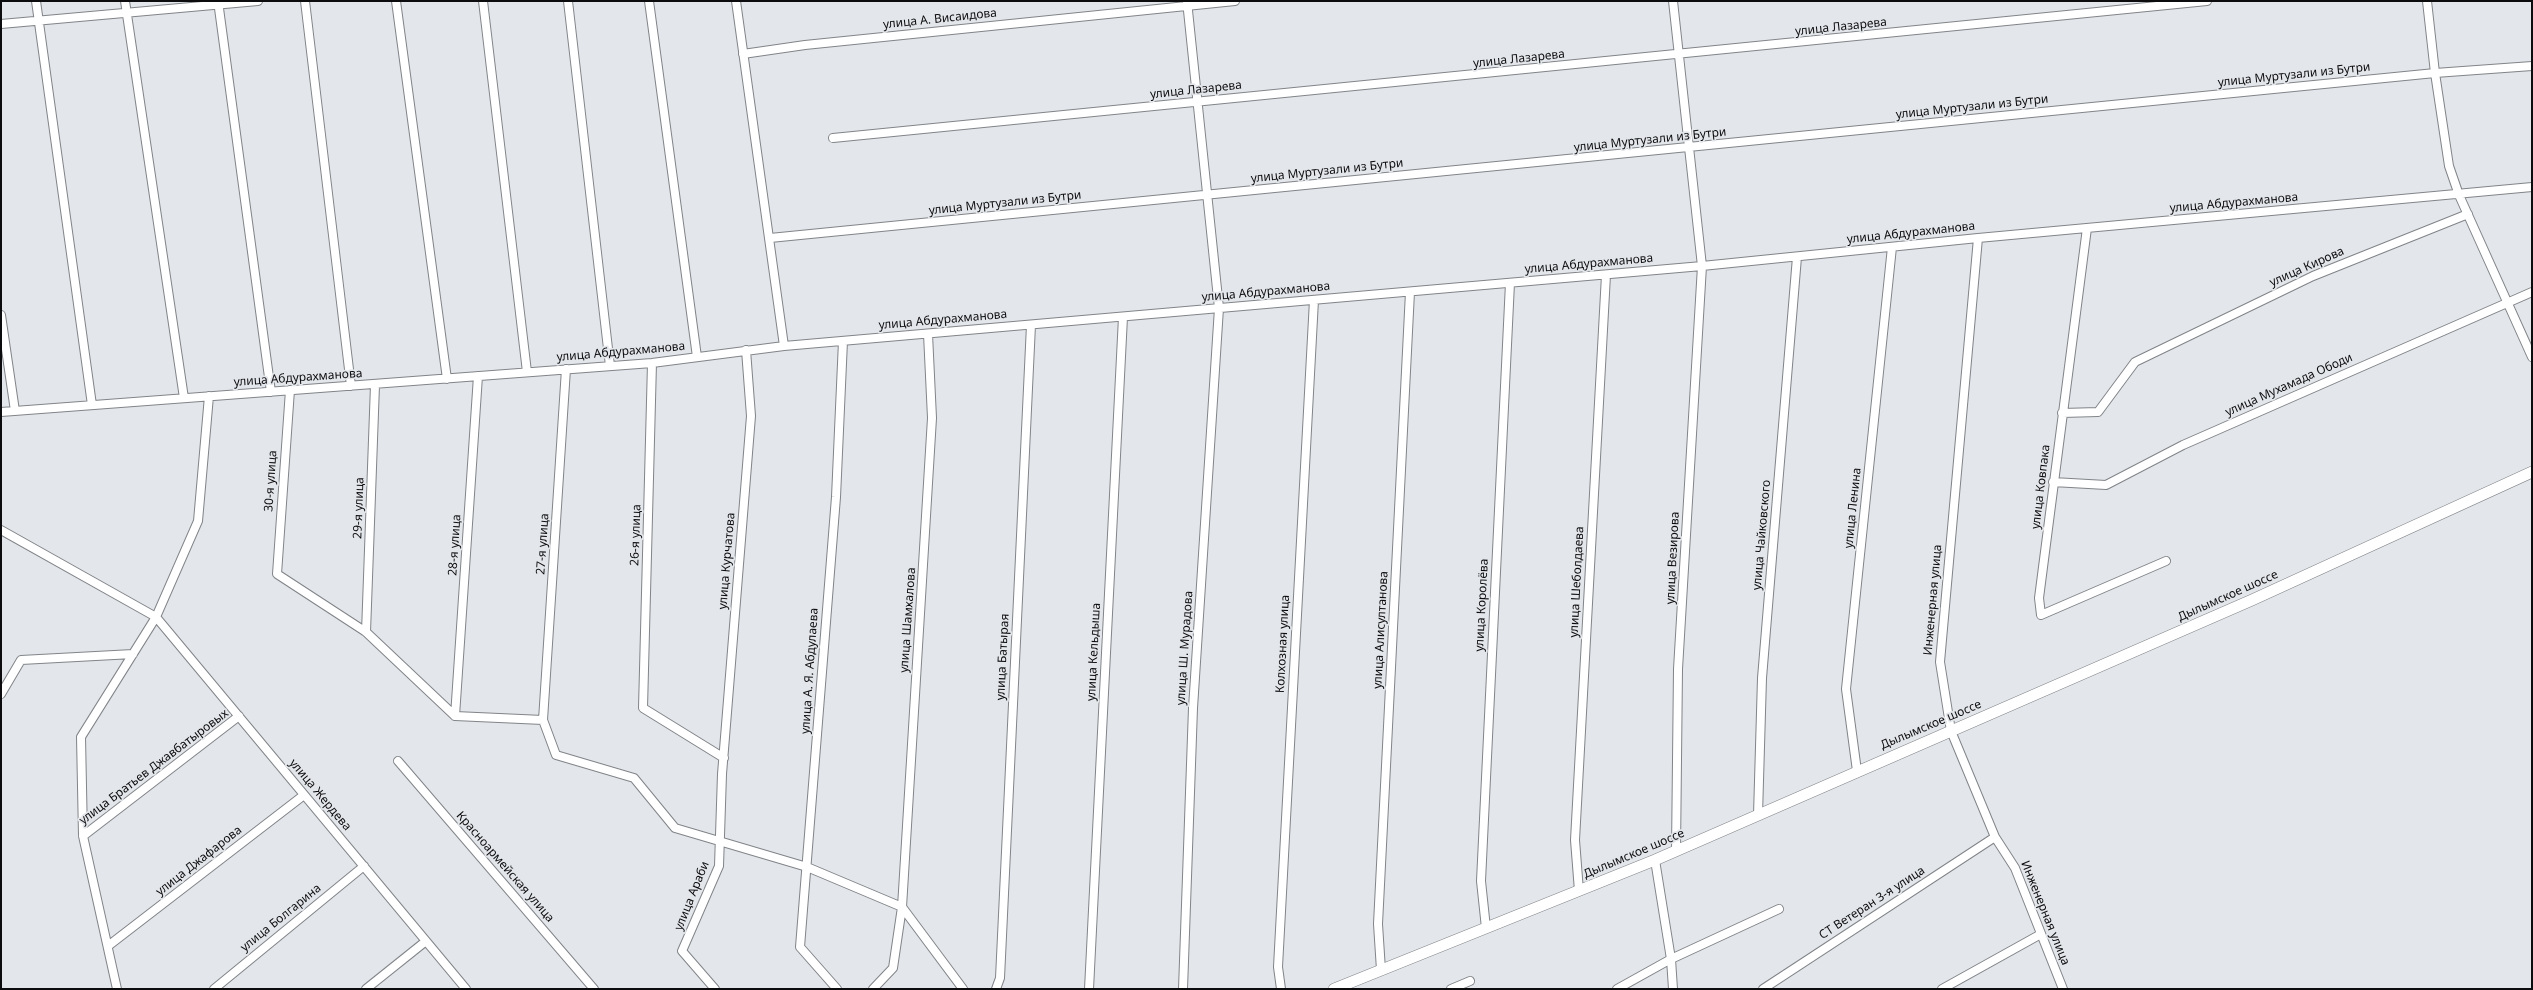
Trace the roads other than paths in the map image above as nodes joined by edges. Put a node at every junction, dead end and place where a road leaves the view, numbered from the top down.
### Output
1 (36, 1) edge
2 (125, 1) edge
3 (258, 1) edge
4 (305, 1) edge
5 (396, 1) edge
6 (483, 1) edge
7 (568, 1) edge
8 (649, 1) edge
9 (736, 1) edge
10 (1235, 1) edge
11 (1673, 1) edge
12 (2206, 1) edge
13 (2427, 1) edge
14 (218, 3) edge
15 (1188, 3) edge
16 (127, 13) junction
17 (39, 21) junction
18 (1, 24) edge
19 (743, 54) junction
20 (1680, 55) junction
21 (2532, 66) edge
22 (2435, 73) junction
23 (1198, 102) junction
24 (833, 138) dead end
25 (1691, 148) junction
26 (2532, 187) edge
27 (1207, 195) junction
28 (2459, 196) junction
29 (2468, 214) junction
30 (2087, 228) junction
31 (770, 238) junction
32 (1978, 238) junction
33 (1892, 247) junction
34 (1797, 257) junction
35 (1702, 266) junction
36 (1606, 275) junction
37 (1510, 283) junction
38 (1410, 292) junction
39 (2532, 292) edge
40 (1314, 300) junction
41 (2508, 303) junction
42 (1219, 308) junction
43 (1, 315) edge
44 (1123, 317) junction
45 (1031, 325) junction
46 (928, 334) junction
47 (843, 341) junction
48 (784, 346) junction
49 (746, 350) junction
50 (2532, 356) edge
51 (697, 357) junction
52 (652, 363) junction
53 (610, 366) junction
54 (566, 369) junction
55 (526, 372) junction
56 (478, 376) junction
57 (447, 379) junction
58 (375, 385) junction
59 (351, 386) junction
60 (290, 390) junction
61 (271, 392) junction
62 (209, 396) junction
63 (184, 398) junction
64 (92, 405) junction
65 (15, 411) junction
66 (1, 412) edge
67 (2062, 413) junction
68 (2532, 472) edge
69 (2053, 482) junction
70 (1, 530) edge
71 (2166, 561) dead end
72 (156, 617) junction
73 (366, 632) junction
74 (133, 654) junction
75 (1, 694) edge
76 (239, 716) junction
77 (455, 716) junction
78 (543, 720) junction
79 (1951, 731) junction
80 (724, 758) junction
81 (398, 761) dead end
82 (1857, 771) junction
83 (722, 774) joint
84 (304, 795) junction
85 (1758, 815) junction
86 (83, 836) junction
87 (1996, 838) junction
88 (720, 842) junction
89 (1676, 851) junction
90 (1655, 860) junction
91 (364, 866) junction
92 (807, 867) junction
93 (1579, 891) junction
94 (902, 907) junction
95 (1779, 909) dead end
96 (1486, 928) junction
97 (2041, 934) junction
98 (426, 941) junction
99 (108, 946) junction
100 (1671, 959) junction
101 (1381, 970) junction
102 (1470, 981) dead end
103 (117, 989) edge
104 (214, 989) edge
105 (366, 989) edge
106 (466, 989) edge
107 (594, 989) edge
108 (715, 989) edge
109 (837, 989) edge
110 (873, 989) edge
111 (963, 989) edge
112 (996, 989) edge
113 (1089, 989) edge
114 (1182, 989) edge
115 (1281, 989) edge
116 (1334, 989) edge
117 (1451, 989) edge
118 (1617, 989) edge
119 (1673, 989) edge
120 (1763, 989) edge
121 (1942, 989) edge
122 (2063, 989) edge

1 - 17 street
2 - 16 street
3 - 14 street
4 - 59 street
5 - 57 street
6 - 55 street
7 - 53 street
8 - 51 street
9 - 19 street
10 - 15 street, улица А. Висаидова
11 - 20 street, улица Везирова
12 - 20 street, улица Лазарева
13 - 22 street
14 - 16 street
14 - 61 street
15 - 19 street, улица А. Висаидова
15 - 23 street, улица Ш. Мурадова
16 - 17 street
16 - 63 street
17 - 18 street
17 - 64 street
19 - 31 street
20 - 23 street, улица Лазарева
20 - 25 street, улица Везирова
21 - 22 street, улица Муртузали из Бутри
22 - 25 street, улица Муртузали из Бутри
22 - 28 street
23 - 24 street, улица Лазарева
23 - 27 street, улица Ш. Мурадова
25 - 27 street, улица Муртузали из Бутри
25 - 35 street, улица Везирова
26 - 28 street, улица Абдурахманова
27 - 31 street, улица Муртузали из Бутри
27 - 42 street, улица Ш. Мурадова
28 - 29 street
28 - 30 street, улица Абдурахманова
29 - 41 street
29 - 67 street, улица Кирова
30 - 32 street, улица Абдурахманова
30 - 67 street, улица Ковпака
31 - 48 street
32 - 33 street, улица Абдурахманова
32 - 79 street, Инженерная улица
33 - 34 street, улица Абдурахманова
33 - 82 street, улица Ленина
34 - 35 street, улица Абдурахманова
34 - 85 street, улица Чайковского
35 - 36 street, улица Абдурахманова
35 - 89 street, улица Везирова
36 - 37 street, улица Абдурахманова
36 - 93 street, улица Шеболдаева
37 - 38 street, улица Абдурахманова
37 - 96 street, улица Королёва
38 - 40 street, улица Абдурахманова
38 - 101 street, улица Алисултанова
39 - 41 street, улица Мухамада Ободи
40 - 42 street, улица Абдурахманова
40 - 115 street, Колхозная улица
41 - 50 street
41 - 69 street, улица Мухамада Ободи
42 - 44 street, улица Абдурахманова
42 - 114 street, улица Ш. Мурадова
43 - 65 street
44 - 45 street, улица Абдурахманова
44 - 113 street, улица Кельдыша
45 - 46 street, улица Абдурахманова
45 - 112 street, улица Батырая
46 - 47 street, улица Абдурахманова
46 - 94 street, улица Шамхалова
47 - 48 street, улица Абдурахманова
47 - 92 street, улица А. Я. Абдулаева
48 - 49 street, улица Абдурахманова
49 - 51 street, улица Абдурахманова
49 - 80 street, улица Курчатова
51 - 52 street, улица Абдурахманова
52 - 53 street, улица Абдурахманова
52 - 80 street, 26-я улица
53 - 54 street, улица Абдурахманова
54 - 55 street, улица Абдурахманова
54 - 78 street, 27-я улица
55 - 56 street, улица Абдурахманова
56 - 57 street, улица Абдурахманова
56 - 77 street, 28-я улица
57 - 58 street, улица Абдурахманова
58 - 59 street, улица Абдурахманова
58 - 73 street, 29-я улица
59 - 60 street, улица Абдурахманова
60 - 61 street, улица Абдурахманова
60 - 73 street, 30-я улица
61 - 62 street, улица Абдурахманова
62 - 63 street, улица Абдурахманова
62 - 72 street
63 - 64 street, улица Абдурахманова
64 - 65 street, улица Абдурахманова
65 - 66 street, улица Абдурахманова
67 - 69 street, улица Ковпака
68 - 79 main road, Дылымское шоссе
69 - 71 street, улица Ковпака
70 - 72 street
72 - 74 street
72 - 76 street, улица Жердева
73 - 77 street
74 - 75 street
74 - 86 street
76 - 84 street, улица Жердева
76 - 86 street, улица Братьев Джавбатыровых
77 - 78 street
78 - 88 street
79 - 82 main road, Дылымское шоссе
79 - 87 street, Инженерная улица
80 - 83 street, улица Курчатова
81 - 107 street, Красноармейская улица
82 - 85 main road, Дылымское шоссе
83 - 88 street, улица Араби
84 - 91 street, улица Жердева
84 - 99 street, улица Джафарова
85 - 89 main road, Дылымское шоссе
86 - 99 street
87 - 97 street, Инженерная улица
87 - 120 street, СТ Ветеран 3-я улица
88 - 92 street
88 - 108 street, улица Араби
89 - 90 main road, Дылымское шоссе
90 - 93 main road, Дылымское шоссе
90 - 100 street
91 - 98 street, улица Жердева
91 - 104 street, улица Болгарина
92 - 94 street
92 - 109 street, улица А. Я. Абдулаева
93 - 96 main road, Дылымское шоссе
94 - 110 street, улица Шамхалова
94 - 111 street
95 - 100 street
96 - 101 main road, Дылымское шоссе
97 - 121 street
97 - 122 street, Инженерная улица
98 - 105 street
98 - 106 street, улица Жердева
99 - 103 street
100 - 118 street
100 - 119 street
101 - 116 main road, Дылымское шоссе
102 - 117 street

